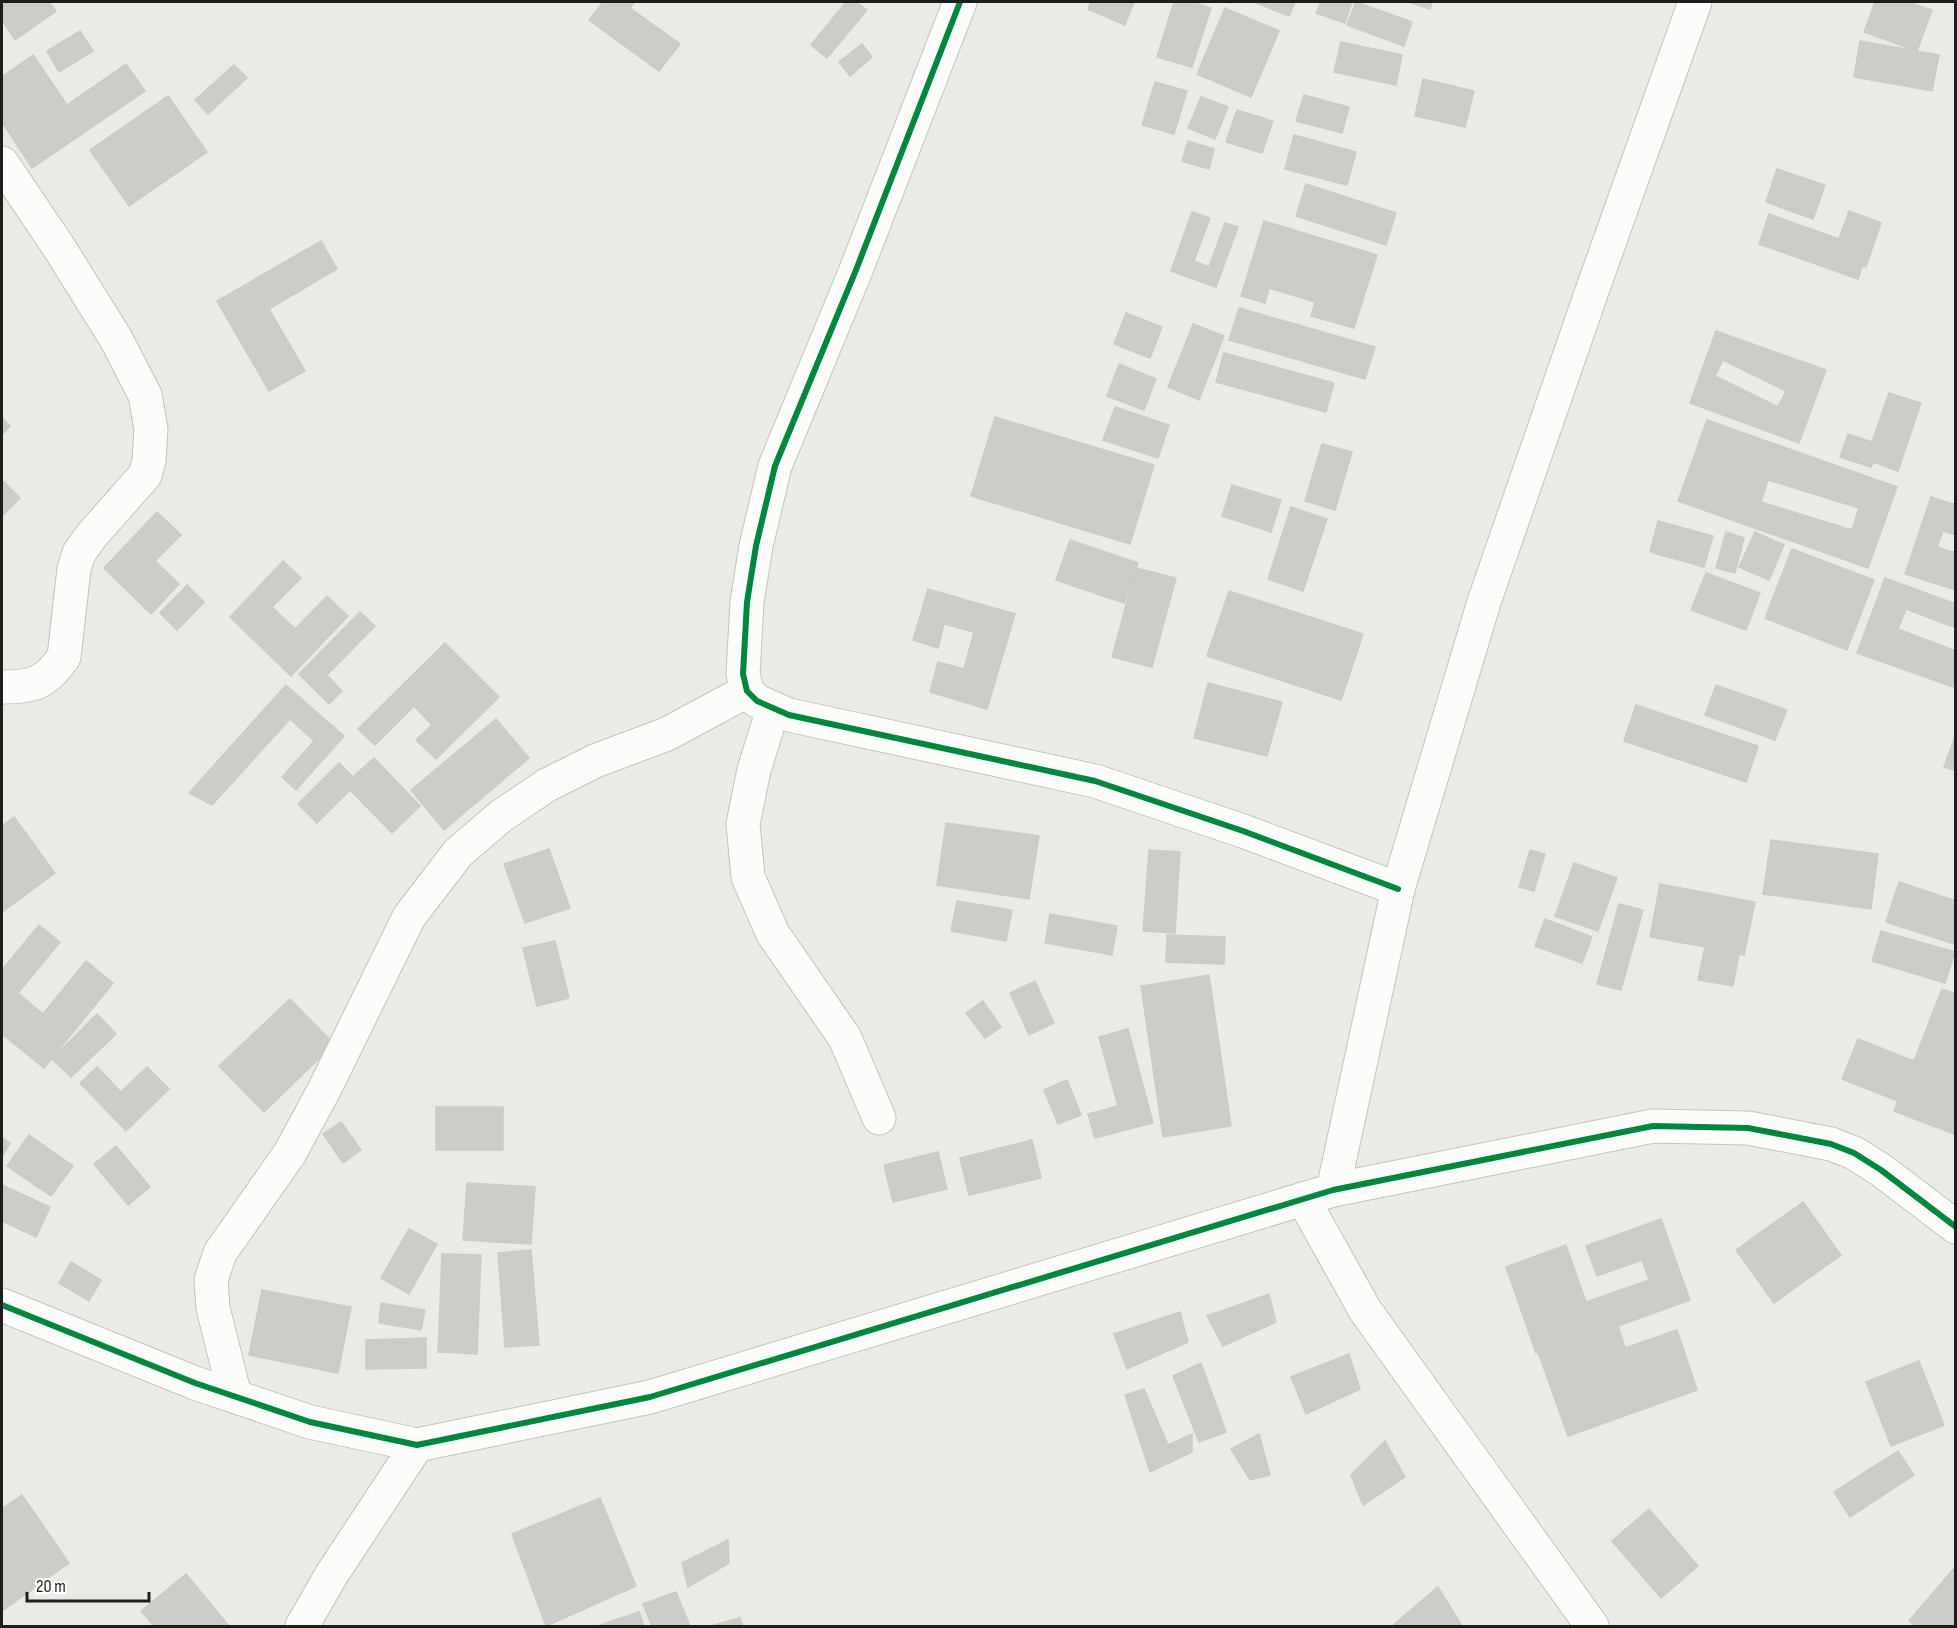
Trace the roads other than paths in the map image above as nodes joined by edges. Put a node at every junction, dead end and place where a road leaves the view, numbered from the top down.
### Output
1 (960, 2) edge
2 (1695, 2) edge
3 (2, 163) edge
4 (2, 687) edge
5 (760, 700) junction
6 (1398, 889) junction
7 (879, 1118) dead end
8 (1318, 1195) junction
9 (1956, 1227) edge
10 (2, 1305) edge
11 (235, 1396) junction
12 (417, 1445) junction
13 (302, 1626) edge
14 (1592, 1626) edge

1 - 5 street
2 - 6 street
3 - 4 street
5 - 6 street
5 - 7 street
5 - 11 street
6 - 8 street
8 - 9 street
8 - 12 street
8 - 14 street
10 - 11 street
11 - 12 street
12 - 13 street

